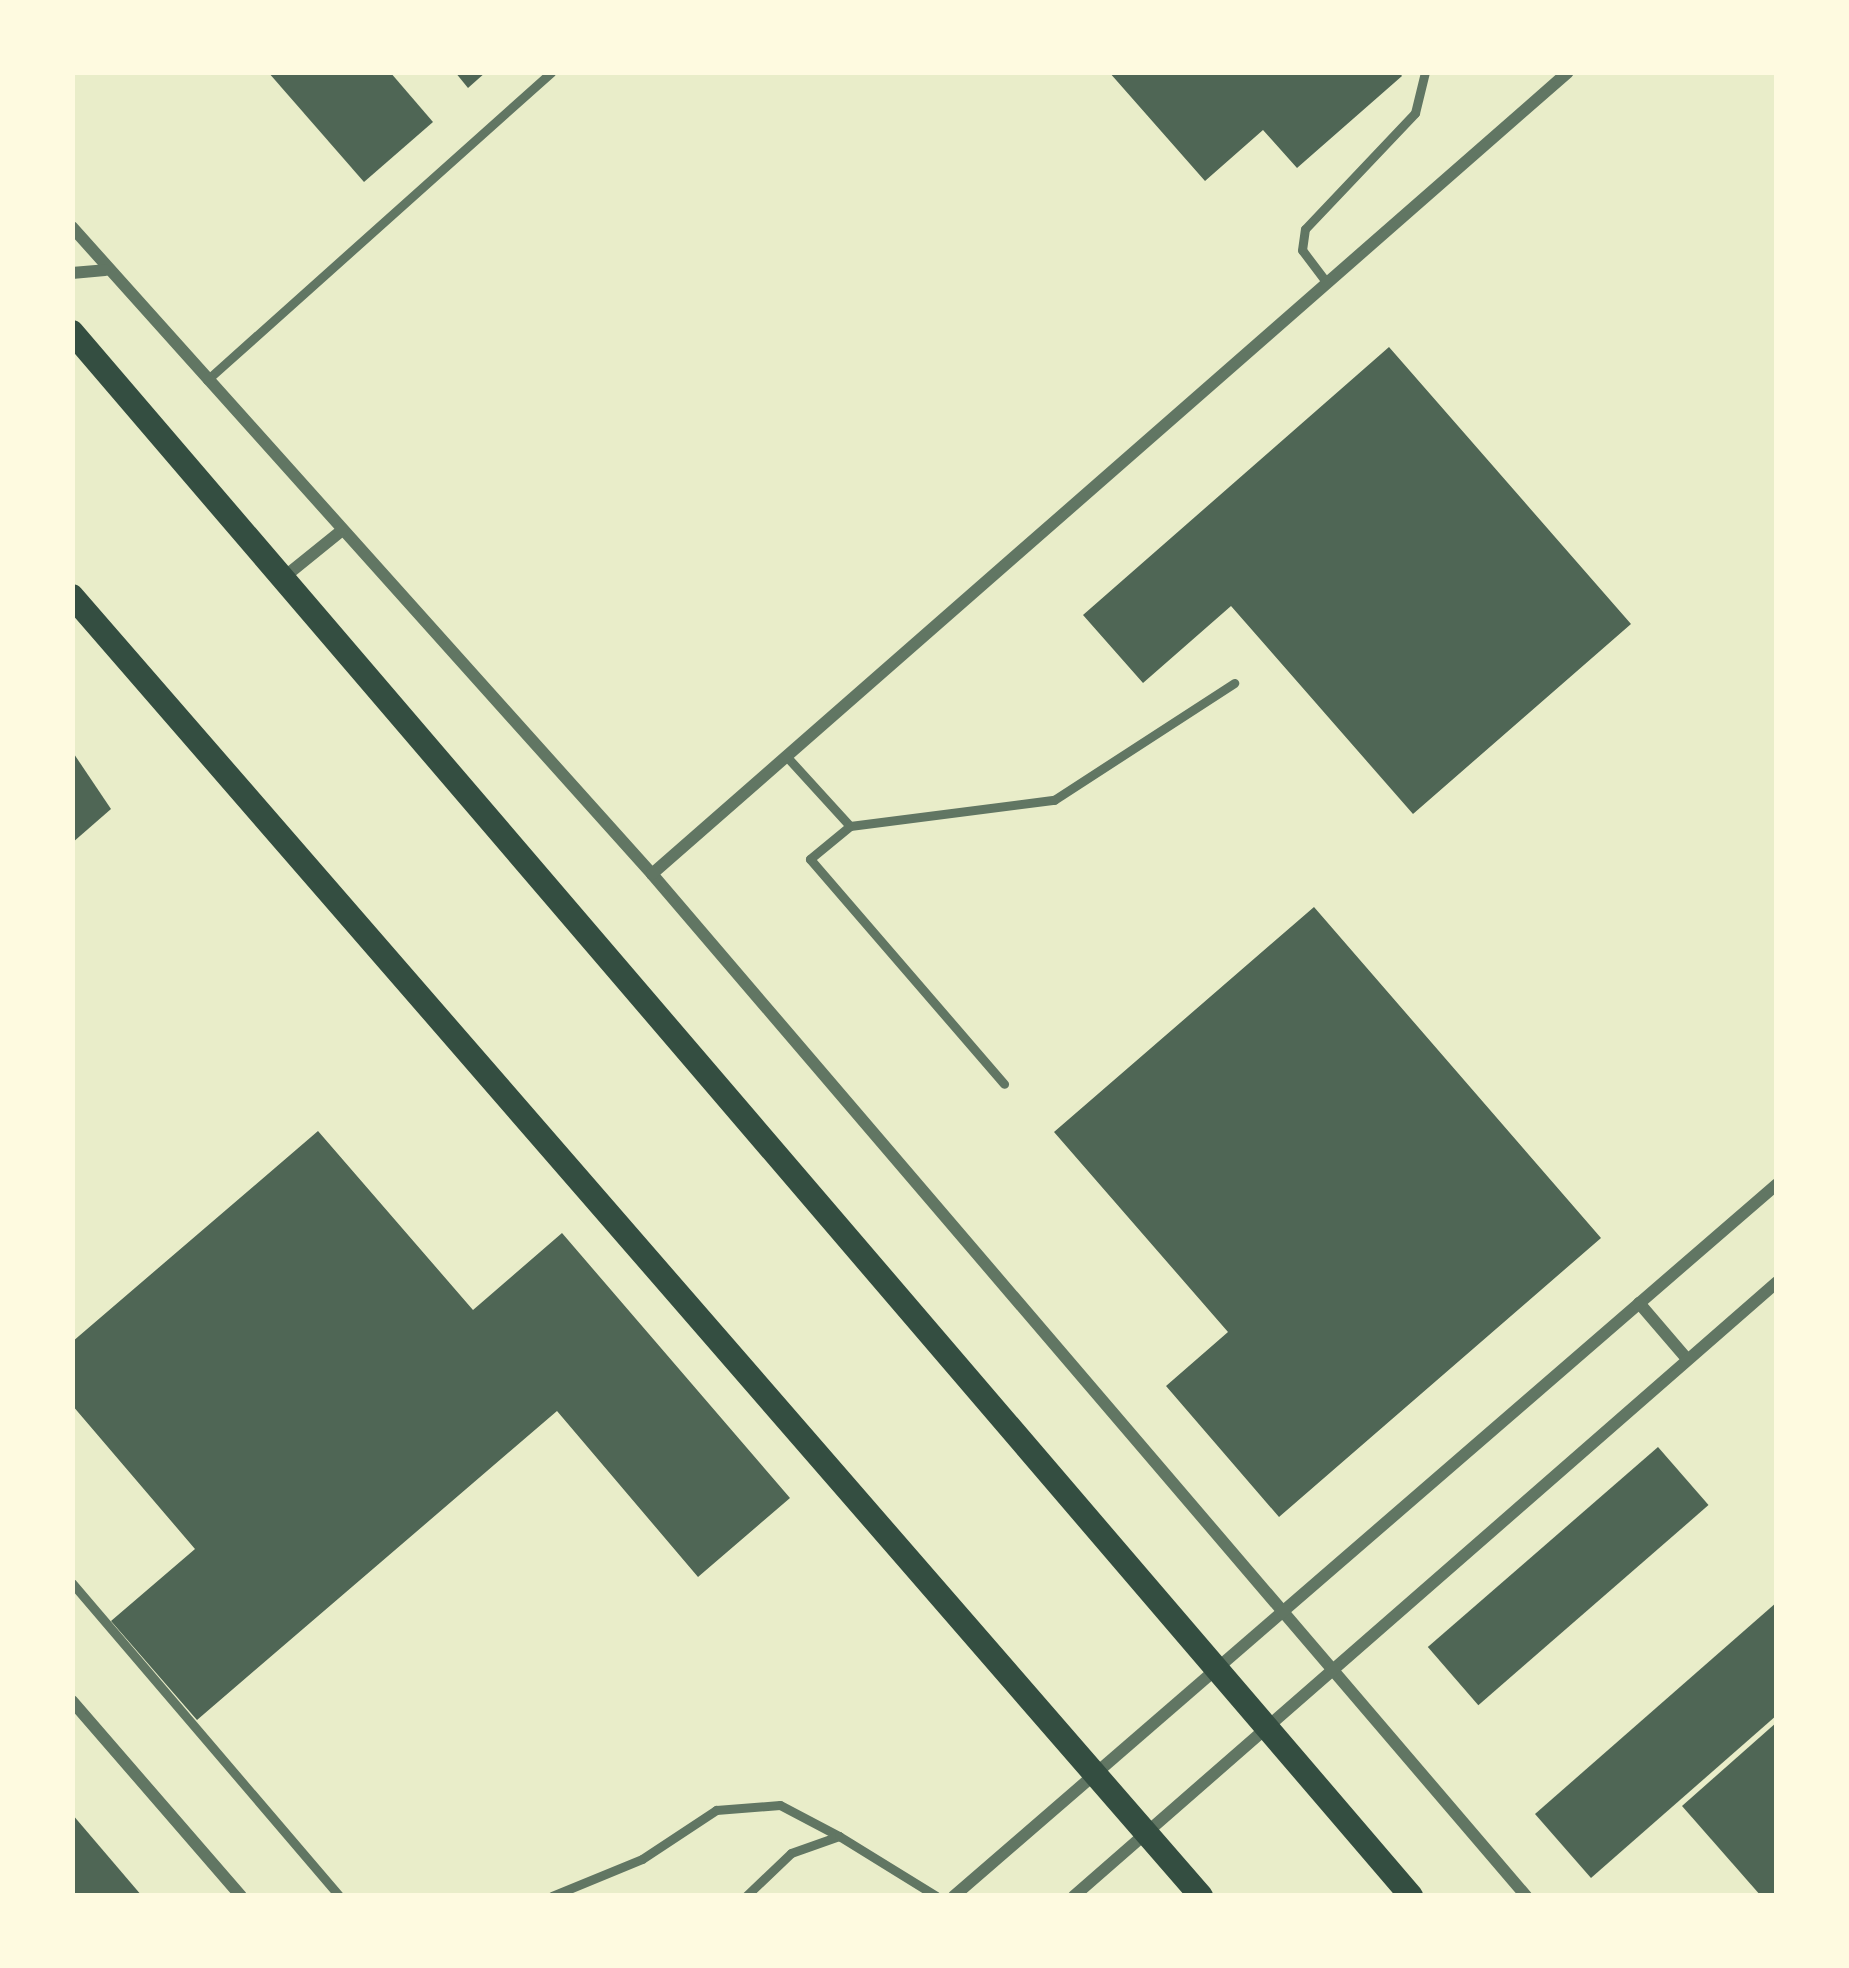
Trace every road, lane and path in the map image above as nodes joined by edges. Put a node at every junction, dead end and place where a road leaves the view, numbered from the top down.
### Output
1 (550, 72) edge
2 (1425, 72) edge
3 (1564, 73) edge
4 (72, 227) edge
5 (105, 270) junction
6 (72, 273) edge
7 (1327, 283) junction
8 (72, 332) edge
9 (207, 380) junction
10 (341, 530) junction
11 (283, 578) junction
12 (72, 596) edge
13 (1234, 683) dead end
14 (787, 757) junction
15 (850, 826) junction
16 (652, 874) junction
17 (1004, 1084) dead end
18 (1777, 1184) edge
19 (1777, 1282) edge
20 (1639, 1303) junction
21 (1688, 1359) junction
22 (72, 1582) edge
23 (1285, 1618) junction
24 (1334, 1671) junction
25 (1220, 1673) junction
26 (72, 1701) edge
27 (1269, 1730) junction
28 (1096, 1775) junction
29 (1147, 1834) junction
30 (838, 1836) junction
31 (241, 1896) edge
32 (339, 1896) edge
33 (552, 1896) edge
34 (746, 1896) edge
35 (936, 1896) edge
36 (954, 1896) edge
37 (1074, 1896) edge
38 (1201, 1896) edge
39 (1411, 1896) edge
40 (1526, 1896) edge

1 - 9 lane
2 - 7 lane
3 - 7 street
4 - 5 street
5 - 6 street
5 - 9 street
7 - 14 street
8 - 11 main road
9 - 10 street
10 - 11 street
10 - 16 street
11 - 25 main road
12 - 28 main road
13 - 15 lane
14 - 15 lane
14 - 16 street
15 - 17 lane
16 - 23 street
18 - 20 street
19 - 21 street
20 - 21 street
20 - 23 street
21 - 24 street
22 - 32 lane
23 - 24 street
23 - 25 street
24 - 27 street
24 - 40 street
25 - 27 main road
25 - 28 street
26 - 31 street
27 - 29 street
27 - 39 main road
28 - 29 main road
28 - 36 street
29 - 37 street
29 - 38 main road
30 - 33 lane
30 - 34 lane
30 - 35 lane

